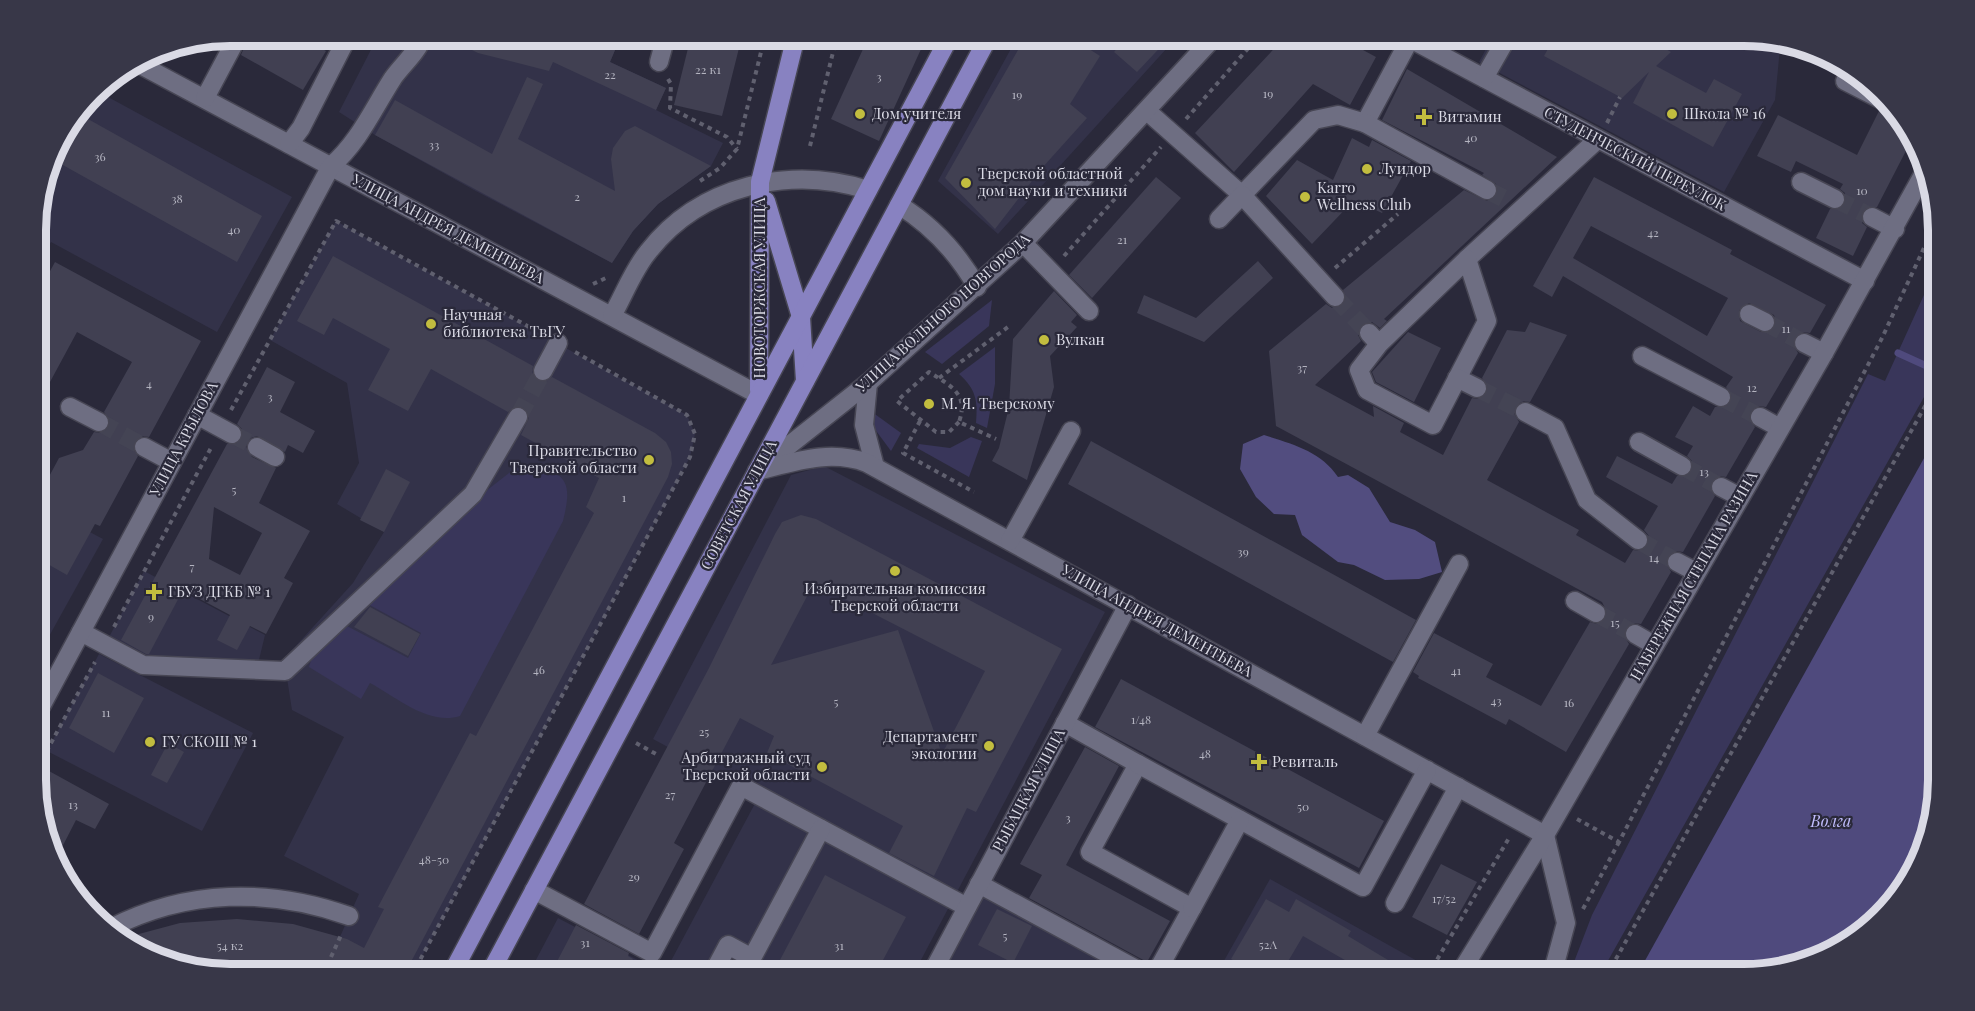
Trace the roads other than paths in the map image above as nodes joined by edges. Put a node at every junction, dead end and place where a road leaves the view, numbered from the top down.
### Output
1 (982, 46) edge
2 (1206, 46) edge
3 (1402, 46) edge
4 (1424, 46) edge
5 (1502, 46) edge
6 (232, 47) edge
7 (343, 47) edge
8 (419, 47) edge
9 (663, 47) edge
10 (793, 47) edge
11 (944, 47) edge
12 (659, 63) road end
13 (145, 67) edge
14 (1484, 78) junction
15 (1845, 81) dead end
16 (1864, 90) edge
17 (205, 98) junction
18 (1147, 111) junction
19 (1365, 123) junction
20 (1598, 139) junction
21 (289, 144) junction
22 (331, 166) junction
23 (1921, 179) edge
24 (760, 182) junction
25 (1802, 182) dead end
26 (868, 190) junction
27 (1487, 190) tunnel mouth
28 (1242, 195) junction
29 (1835, 199) tunnel mouth
30 (899, 205) junction
31 (1872, 217) tunnel mouth
32 (1219, 219) dead end
33 (1895, 229) junction
34 (1023, 243) junction
35 (1467, 259) junction
36 (1865, 281) junction
37 (977, 286) junction
38 (1335, 297) tunnel mouth
39 (1089, 311) dead end
40 (612, 316) junction
41 (801, 317) junction
42 (558, 343) road end
43 (1804, 343) tunnel mouth
44 (1824, 354) junction
45 (1642, 356) dead end
46 (543, 372) tunnel mouth
47 (1457, 378) junction
48 (805, 381) junction
49 (868, 383) junction
50 (1477, 388) tunnel mouth
51 (759, 395) junction
52 (1721, 397) tunnel mouth
53 (70, 406) dead end
54 (1525, 412) tunnel mouth
55 (197, 415) junction
56 (518, 417) tunnel mouth
57 (1760, 417) tunnel mouth
58 (99, 422) tunnel mouth
59 (1780, 428) junction
60 (1071, 431) dead end
61 (232, 434) tunnel mouth
62 (1639, 442) dead end
63 (144, 447) tunnel mouth
64 (257, 447) tunnel mouth
65 (275, 457) dead end
66 (172, 462) junction
67 (875, 466) junction
68 (1682, 466) tunnel mouth
69 (757, 471) junction
70 (1721, 487) tunnel mouth
71 (1740, 497) junction
72 (1638, 540) tunnel mouth
73 (1010, 541) junction
74 (1677, 562) tunnel mouth
75 (1459, 564) dead end
76 (1696, 572) junction
77 (1575, 601) dead end
78 (1128, 605) junction
79 (1596, 613) tunnel mouth
80 (81, 632) junction
81 (1635, 634) tunnel mouth
82 (1654, 645) junction
83 (46, 695) edge
84 (1065, 723) junction
85 (1365, 736) junction
86 (1138, 764) junction
87 (1427, 770) junction
88 (1458, 787) junction
89 (1240, 820) junction
90 (821, 829) junction
91 (1545, 834) junction
92 (980, 884) junction
93 (534, 890) junction
94 (1395, 903) dead end
95 (967, 907) junction
96 (1192, 908) junction
97 (349, 916) dead end
98 (116, 925) edge
99 (457, 964) edge
100 (495, 964) edge
101 (718, 964) edge
102 (937, 964) edge
103 (1127, 964) edge
104 (1161, 964) edge
105 (1466, 964) edge
106 (1555, 964) edge

1 - 30 main road, СОВЕТСКАЯ УЛИЦА
2 - 18 street, УЛИЦА ВОЛЬНОГО НОВГОРОДА
3 - 19 street
4 - 14 street, СТУДЕНЧЕСКИЙ ПЕРЕУЛОК
5 - 14 street
6 - 17 street
7 - 21 street
8 - 22 street, УЛИЦА КРЫЛОВА
9 - 12 street
10 - 24 main road, НОВОТОРЖСКАЯ УЛИЦА
11 - 26 main road
13 - 17 street, УЛИЦА АНДРЕЯ ДЕМЕНТЬЕВА
14 - 20 street, СТУДЕНЧЕСКИЙ ПЕРЕУЛОК
15 - 16 street
17 - 21 street, УЛИЦА АНДРЕЯ ДЕМЕНТЬЕВА
18 - 28 street
18 - 34 street, УЛИЦА ВОЛЬНОГО НОВГОРОДА
19 - 27 street
19 - 28 street
20 - 35 street
20 - 36 street, СТУДЕНЧЕСКИЙ ПЕРЕУЛОК
21 - 22 street, УЛИЦА АНДРЕЯ ДЕМЕНТЬЕВА
22 - 40 street, УЛИЦА АНДРЕЯ ДЕМЕНТЬЕВА
22 - 55 street, УЛИЦА КРЫЛОВА
23 - 33 street, НАБЕРЕЖНАЯ СТЕПАНА РАЗИНА
24 - 26 street
24 - 40 street
24 - 41 main road, НОВОТОРЖСКАЯ УЛИЦА
24 - 51 main road, НОВОТОРЖСКАЯ УЛИЦА
25 - 29 street
26 - 41 main road
28 - 32 street
28 - 38 street
30 - 37 street
30 - 48 main road, СОВЕТСКАЯ УЛИЦА
31 - 33 street
33 - 36 street, НАБЕРЕЖНАЯ СТЕПАНА РАЗИНА
34 - 37 street, УЛИЦА ВОЛЬНОГО НОВГОРОДА
34 - 39 street
35 - 47 street
35 - 47 street
36 - 44 street, НАБЕРЕЖНАЯ СТЕПАНА РАЗИНА
37 - 49 street, УЛИЦА ВОЛЬНОГО НОВГОРОДА
40 - 51 street, УЛИЦА АНДРЕЯ ДЕМЕНТЬЕВА
41 - 48 main road, НОВОТОРЖСКАЯ УЛИЦА
41 - 51 main road
42 - 46 street
43 - 44 street
44 - 59 street, НАБЕРЕЖНАЯ СТЕПАНА РАЗИНА
45 - 52 street
47 - 50 street
48 - 69 main road, СОВЕТСКАЯ УЛИЦА
49 - 67 street
49 - 69 street, УЛИЦА ВОЛЬНОГО НОВГОРОДА
51 - 99 main road
53 - 58 street
54 - 72 street
55 - 61 street
55 - 66 street, УЛИЦА КРЫЛОВА
56 - 80 street
57 - 59 street
59 - 71 street, НАБЕРЕЖНАЯ СТЕПАНА РАЗИНА
60 - 73 street
62 - 68 street
63 - 66 street
64 - 65 street
66 - 80 street, УЛИЦА КРЫЛОВА
67 - 69 street, УЛИЦА АНДРЕЯ ДЕМЕНТЬЕВА
67 - 73 street, УЛИЦА АНДРЕЯ ДЕМЕНТЬЕВА
69 - 93 main road, СОВЕТСКАЯ УЛИЦА
70 - 71 street
71 - 76 street, НАБЕРЕЖНАЯ СТЕПАНА РАЗИНА
73 - 78 street, УЛИЦА АНДРЕЯ ДЕМЕНТЬЕВА
74 - 76 street
75 - 85 street
76 - 82 street, НАБЕРЕЖНАЯ СТЕПАНА РАЗИНА
77 - 79 street
78 - 84 street, РЫБАЦКАЯ УЛИЦА
78 - 85 street, УЛИЦА АНДРЕЯ ДЕМЕНТЬЕВА
80 - 83 street, УЛИЦА КРЫЛОВА
81 - 82 street
82 - 91 street, НАБЕРЕЖНАЯ СТЕПАНА РАЗИНА
84 - 86 street
84 - 92 street, РЫБАЦКАЯ УЛИЦА
85 - 87 street, УЛИЦА АНДРЕЯ ДЕМЕНТЬЕВА
86 - 89 street
86 - 96 street
87 - 88 street, УЛИЦА АНДРЕЯ ДЕМЕНТЬЕВА
87 - 89 street
88 - 91 street, УЛИЦА АНДРЕЯ ДЕМЕНТЬЕВА
88 - 94 street
89 - 96 street
90 - 93 street
90 - 95 street
90 - 101 street
91 - 105 street, НАБЕРЕЖНАЯ СТЕПАНА РАЗИНА
91 - 106 street
92 - 95 street, РЫБАЦКАЯ УЛИЦА
92 - 103 street
93 - 100 main road, СОВЕТСКАЯ УЛИЦА
95 - 102 street, РЫБАЦКАЯ УЛИЦА
96 - 104 street
97 - 98 street

